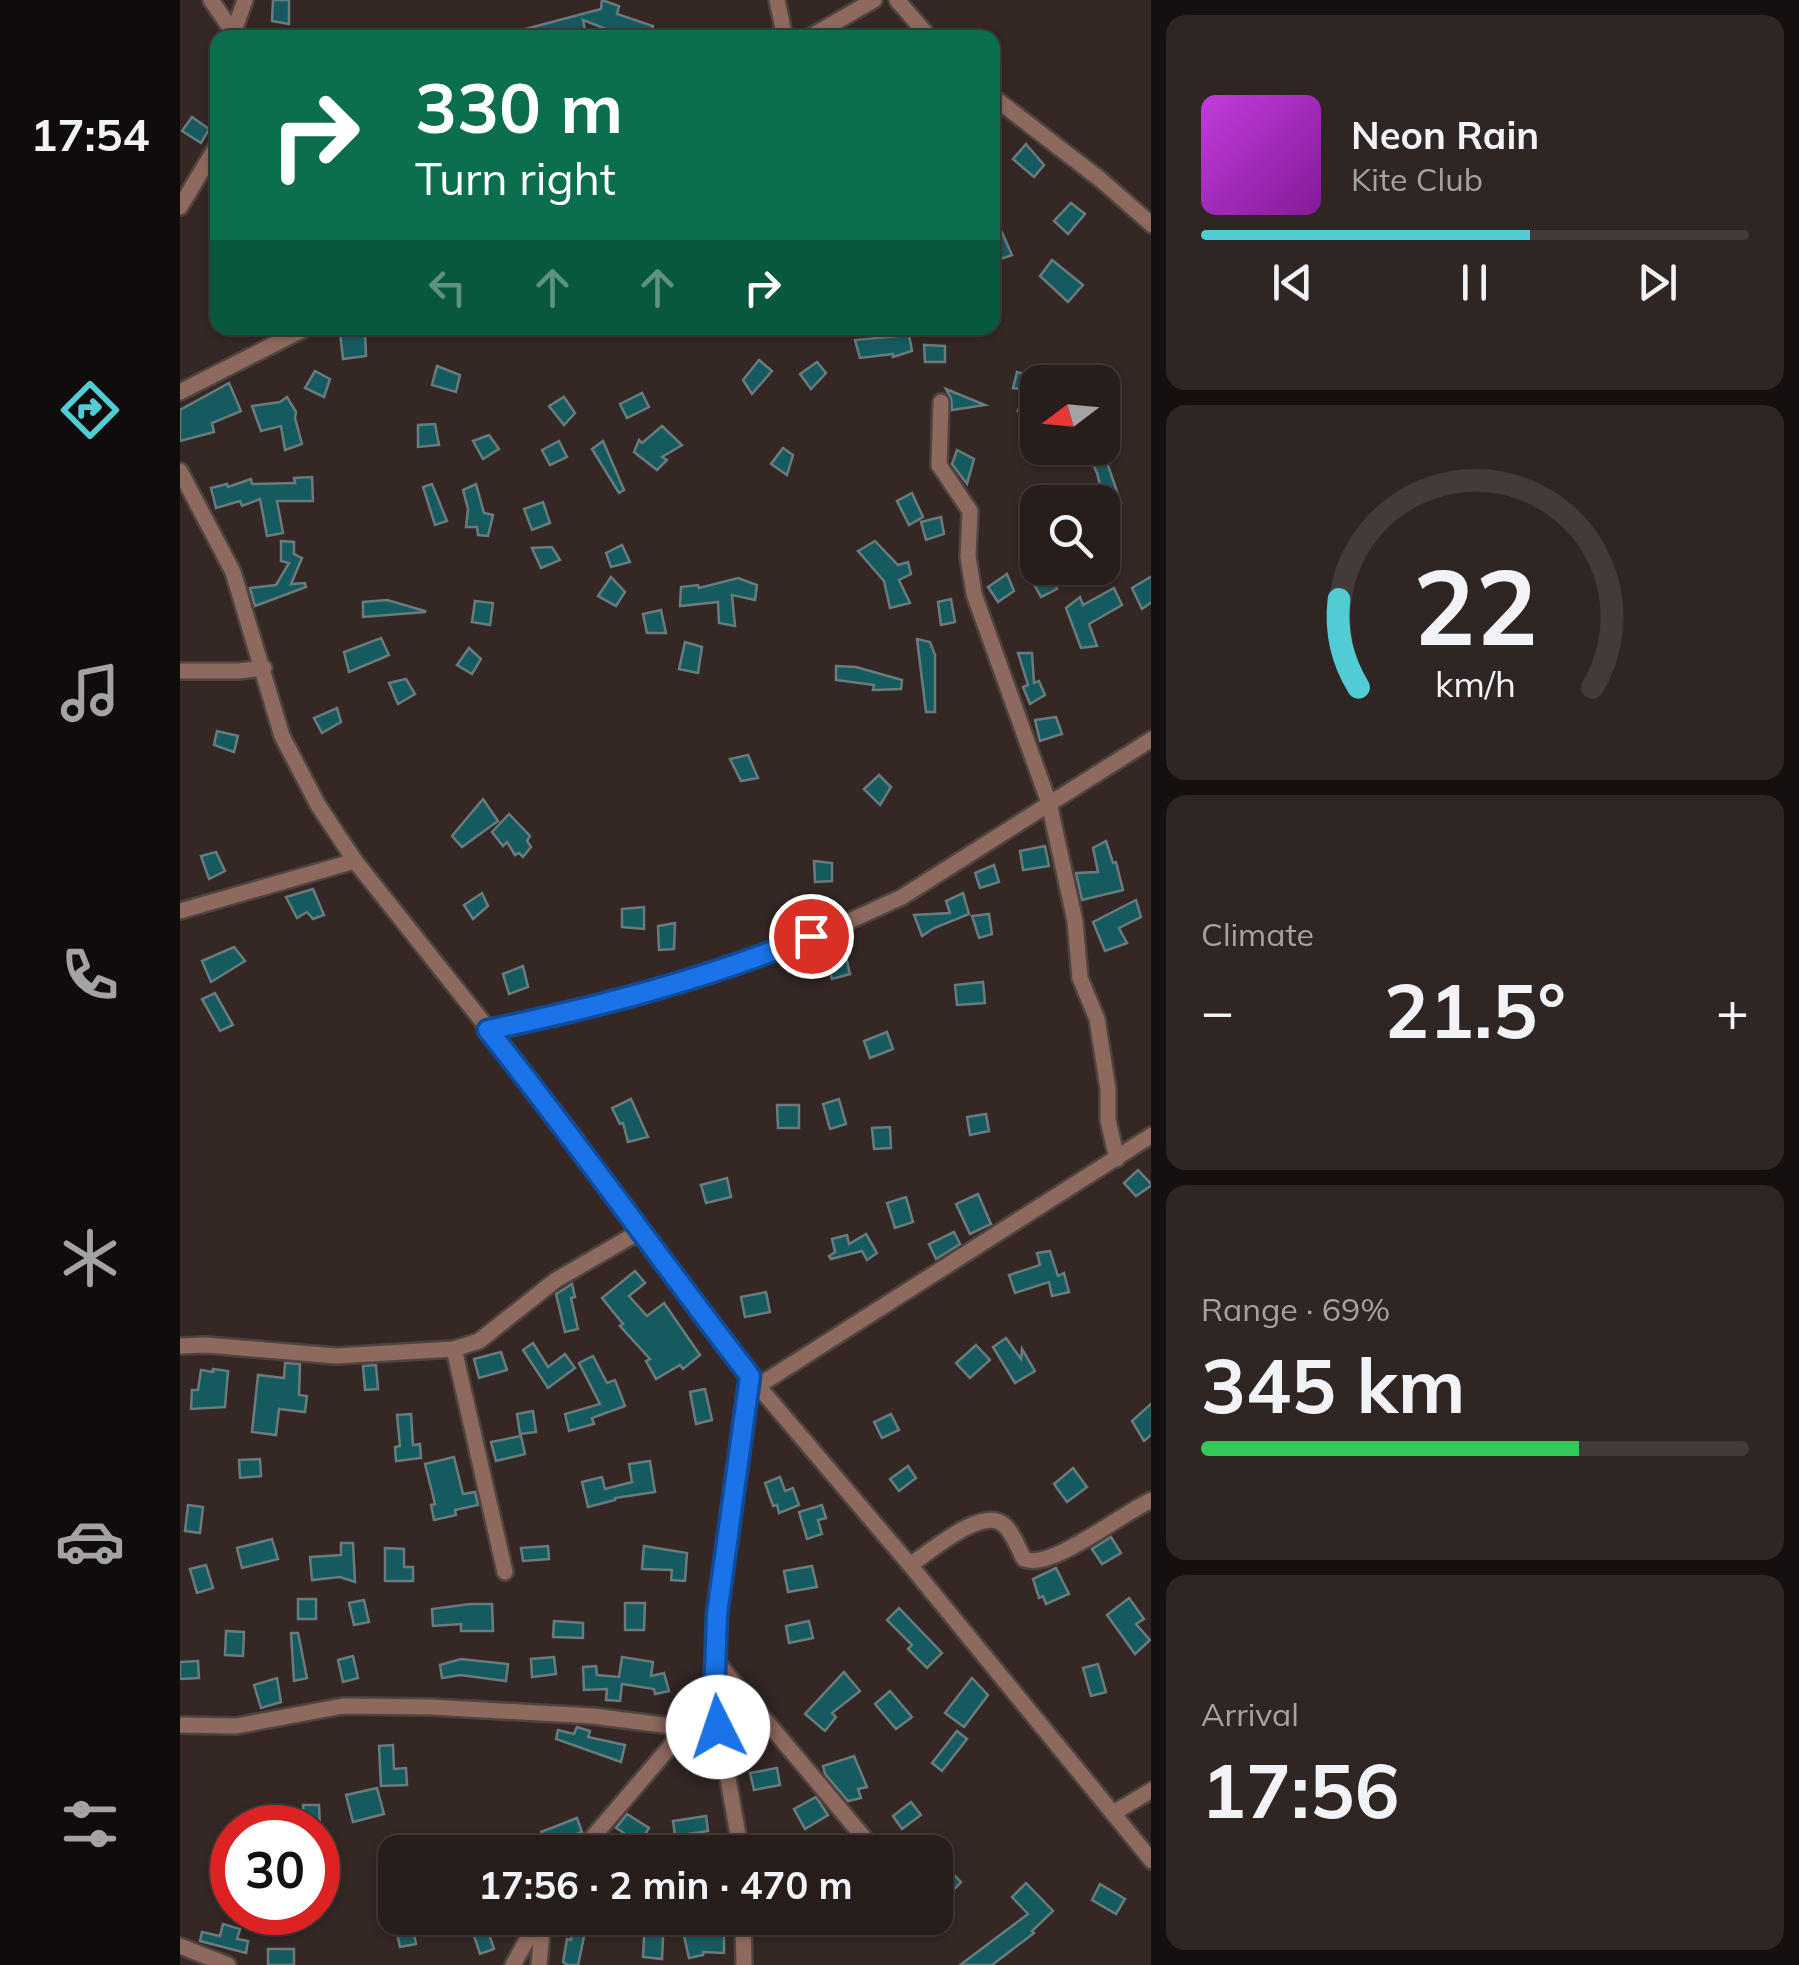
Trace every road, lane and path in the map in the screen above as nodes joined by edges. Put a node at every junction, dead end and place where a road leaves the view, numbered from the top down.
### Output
1 (211, 0) edge
2 (244, 0) edge
3 (777, 0) edge
4 (874, 0) edge
5 (897, 0) edge
6 (233, 30) edge
7 (237, 30) edge
8 (783, 30) edge
9 (822, 30) edge
10 (923, 30) edge
11 (1000, 102) edge
12 (210, 157) edge
13 (180, 207) edge
14 (1151, 224) edge
15 (292, 335) edge
16 (180, 392) edge
17 (941, 402) dead end
18 (180, 471) edge
19 (264, 668) junction
20 (180, 671) edge
21 (1151, 740) edge
22 (1049, 802) junction
23 (355, 860) junction
24 (180, 911) edge
25 (488, 1030) junction
26 (1151, 1136) edge
27 (1117, 1159) junction
28 (639, 1232) junction
29 (180, 1346) edge
30 (454, 1349) junction
31 (754, 1381) junction
32 (1151, 1500) edge
33 (910, 1565) junction
34 (505, 1572) dead end
35 (716, 1660) junction
36 (714, 1700) junction
37 (180, 1726) edge
38 (686, 1728) junction
39 (1151, 1791) edge
40 (1115, 1812) junction
41 (595, 1835) edge
42 (738, 1835) edge
43 (862, 1835) edge
44 (1151, 1860) edge
45 (531, 1935) edge
46 (541, 1935) edge
47 (743, 1935) edge
48 (180, 1946) edge
49 (228, 1965) edge
50 (513, 1965) edge
51 (540, 1965) edge
52 (744, 1965) edge

1 - 6 street
2 - 7 street
3 - 8 street
4 - 9 street
5 - 10 street
11 - 14 street
12 - 13 street
15 - 16 street
17 - 22 street
18 - 19 street
19 - 20 street
19 - 23 street
21 - 22 street
22 - 25 street
22 - 27 street
23 - 24 street
23 - 25 street
25 - 28 street
26 - 27 street
27 - 31 street
28 - 30 street
28 - 31 street
29 - 30 street
30 - 34 street
31 - 33 street
31 - 35 street
32 - 33 street
33 - 40 street
35 - 36 street
35 - 43 street
36 - 38 street
36 - 42 street
37 - 38 street
38 - 41 street
39 - 40 street
40 - 44 street
45 - 50 street
46 - 51 street
47 - 52 street
48 - 49 street

